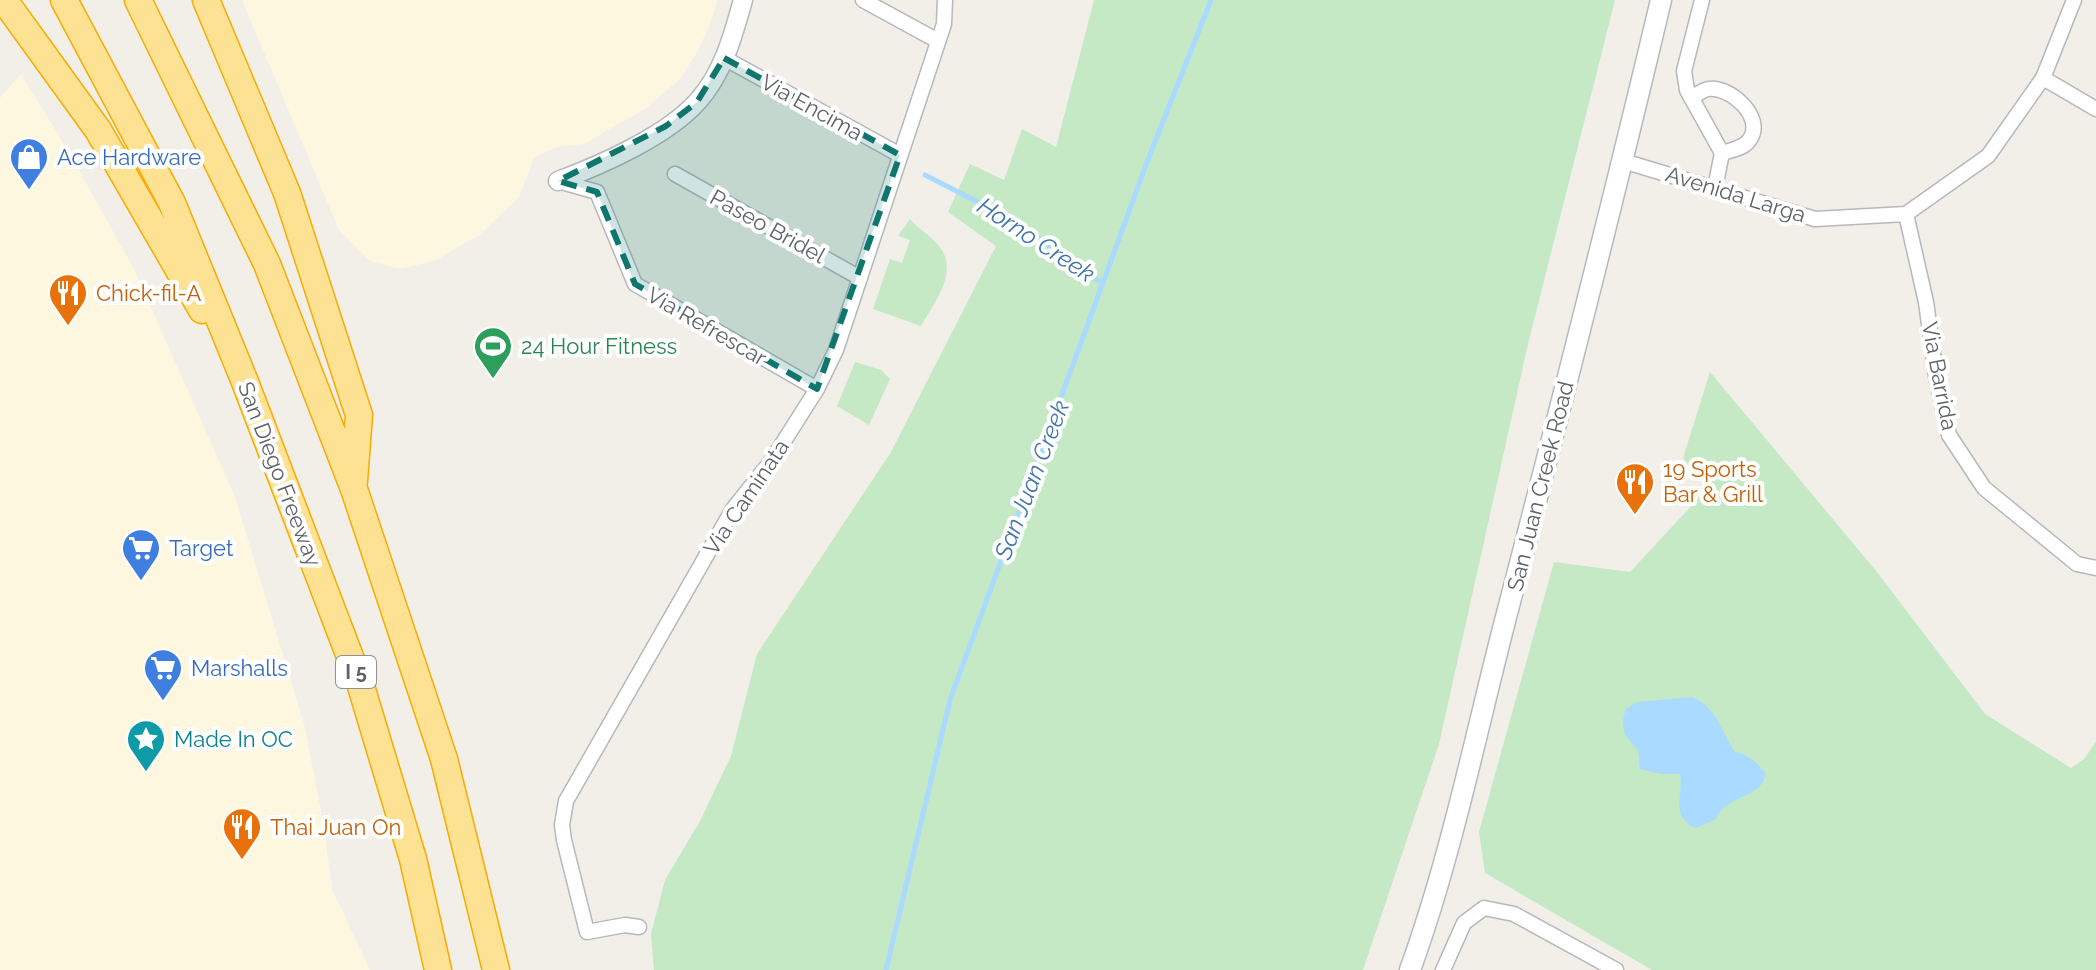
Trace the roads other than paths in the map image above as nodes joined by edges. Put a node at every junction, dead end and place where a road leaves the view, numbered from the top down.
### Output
1 (4, 0) edge
2 (64, 0) edge
3 (138, 0) edge
4 (206, 0) edge
5 (743, 0) edge
6 (863, 0) edge
7 (945, 0) edge
8 (1661, 0) edge
9 (1702, 0) edge
10 (2074, 0) edge
11 (938, 41) junction
12 (724, 58) junction
13 (2043, 78) junction
14 (1691, 98) junction
15 (2096, 109) edge
16 (1722, 153) junction
17 (900, 155) junction
18 (1623, 161) junction
19 (675, 174) dead end
20 (558, 181) joint
21 (1715, 188) junction
22 (1906, 214) junction
23 (860, 278) junction
24 (245, 382) junction
25 (817, 389) junction
26 (354, 489) junction
27 (2096, 568) edge
28 (639, 927) dead end
29 (438, 970) edge
30 (496, 970) edge
31 (1410, 970) edge
32 (1443, 970) edge
33 (1616, 970) edge

1 - 24 highway
2 - 24 highway, San Diego Freeway / I 5
3 - 26 highway, I 5
4 - 26 highway
5 - 12 street
6 - 11 street
7 - 11 street, Via Caminata
8 - 18 main road, San Juan Creek Road
9 - 14 street
10 - 13 street
11 - 17 street, Via Caminata
12 - 17 street, Via Encima
12 - 20 street
13 - 15 street
13 - 22 street
14 - 16 street
14 - 16 street
16 - 21 street
17 - 23 street, Via Caminata
18 - 21 street, Avenida Larga
18 - 31 main road, San Juan Creek Road
19 - 23 street, Paseo Bridel
20 - 25 street, Via Refrescar
21 - 22 street, Avenida Larga
22 - 27 street, Via Barrida
23 - 25 street, Via Caminata
24 - 29 highway, San Diego Freeway / I 5
25 - 28 street, Via Caminata
26 - 30 highway, I 5
32 - 33 street

